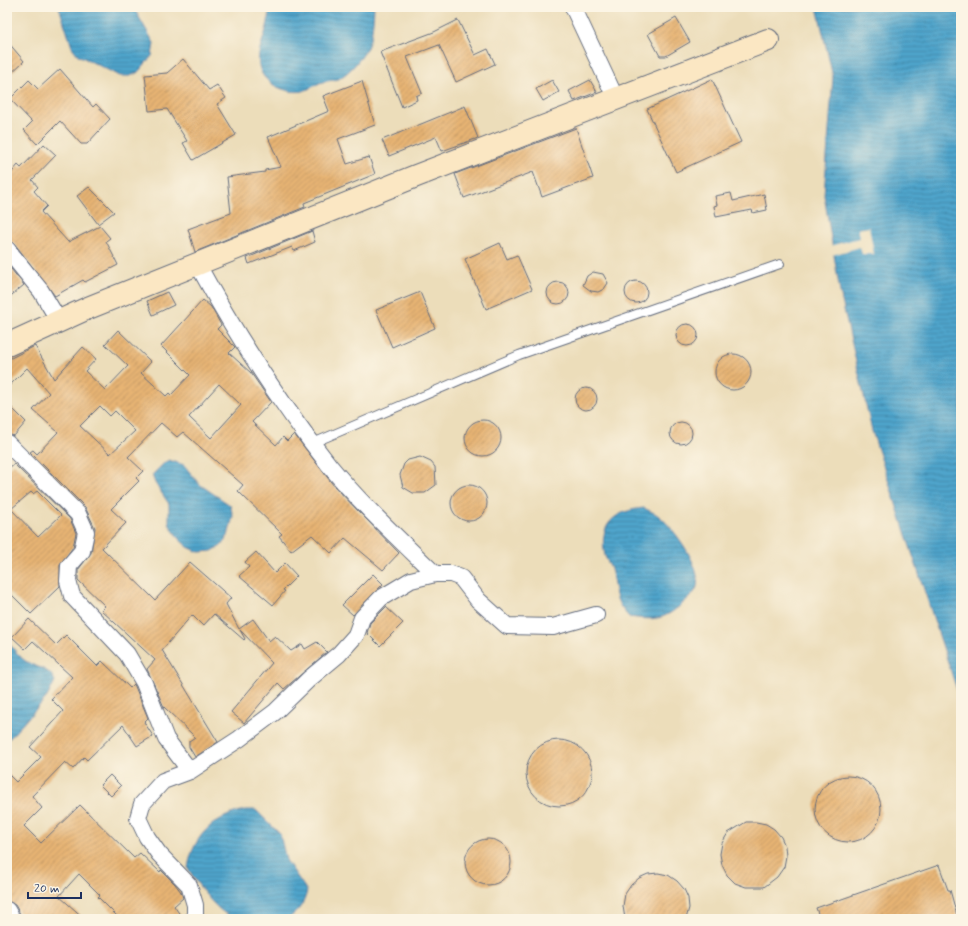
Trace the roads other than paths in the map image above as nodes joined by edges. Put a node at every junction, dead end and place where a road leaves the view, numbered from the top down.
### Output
1 (573, 7) edge
2 (768, 40) dead end
3 (616, 99) junction
4 (7, 249) edge
5 (780, 264) dead end
6 (198, 265) junction
7 (59, 321) junction
8 (7, 345) edge
9 (7, 443) edge
10 (313, 443) junction
11 (435, 574) junction
12 (596, 615) dead end
13 (190, 771) junction
14 (7, 910) edge
15 (12, 919) edge
16 (195, 919) edge

1 - 3 street
2 - 3 street
3 - 6 street
4 - 7 street
5 - 10 lane
6 - 7 street
6 - 10 street
7 - 8 street
9 - 13 street
10 - 11 street
11 - 12 street
11 - 13 street
13 - 16 street
14 - 15 street

